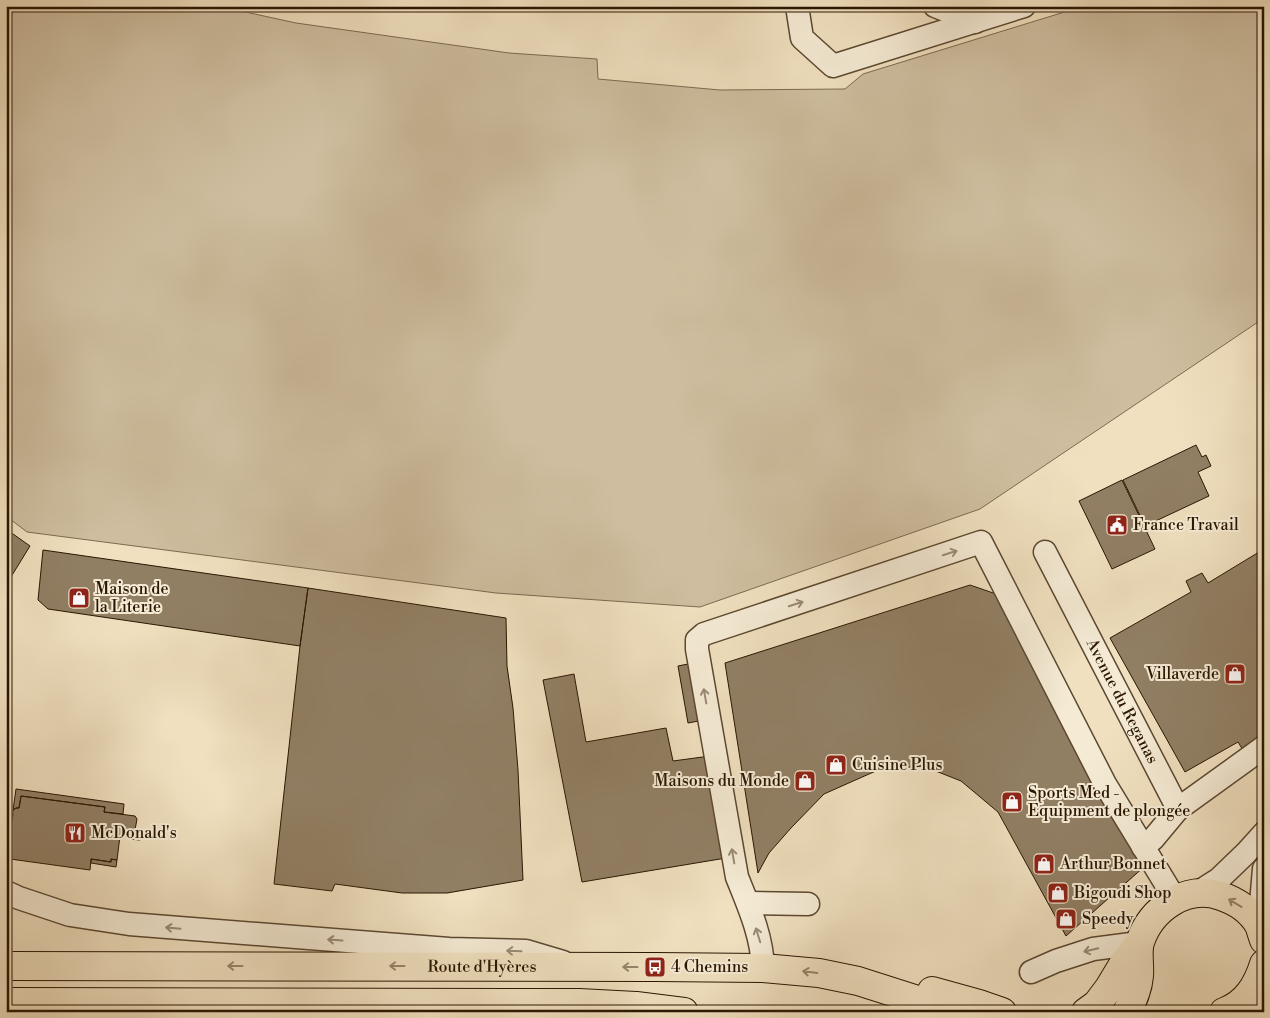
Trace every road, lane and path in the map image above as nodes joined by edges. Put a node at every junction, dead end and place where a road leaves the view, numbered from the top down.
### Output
1 (797, 6) edge
2 (935, 6) edge
3 (1024, 6) edge
4 (975, 22) junction
5 (1045, 552) dead end
6 (1264, 747) edge
7 (1178, 809) junction
8 (1264, 833) edge
9 (1143, 847) junction
10 (1264, 869) edge
11 (6, 892) edge
12 (1186, 896) junction
13 (748, 902) junction
14 (808, 904) dead end
15 (1261, 933) edge
16 (1139, 953) junction
17 (6, 966) edge
18 (1264, 966) edge
19 (578, 967) junction
20 (763, 968) junction
21 (1031, 972) dead end
22 (858, 981) junction
23 (6, 1002) edge
24 (444, 1002) junction
25 (344, 1012) edge
26 (684, 1012) edge
27 (951, 1012) edge
28 (1002, 1012) edge
29 (1086, 1012) edge
30 (1127, 1012) edge
31 (1224, 1012) edge

1 - 4 street
2 - 4 street
3 - 4 street
5 - 7 street, Avenue du Reganas
6 - 7 street
7 - 9 street
8 - 12 street
9 - 12 street
13 -> 9 street
10 - 15 street
19 -> 11 street
15 -> 12 main road
12 - 16 main road
13 - 14 street
20 -> 13 street
16 -> 21 street
16 - 29 main road
16 - 30 main road
19 -> 17 main road, Route d'Hyères
18 - 31 main road
20 -> 19 main road, Route d'Hyères
22 -> 20 main road, Route d'Hyères
22 - 27 main road, Route d'Hyères
22 - 28 main road
23 - 24 main road
24 - 25 street
24 - 26 main road

